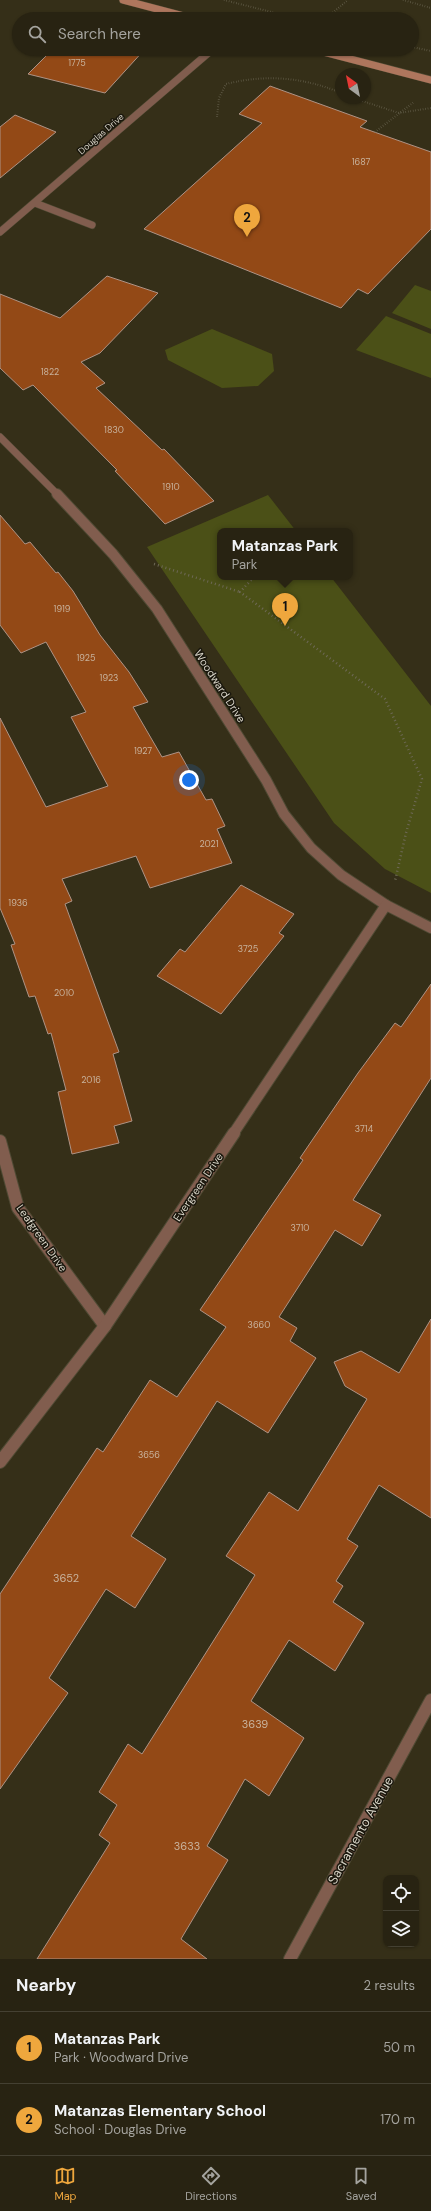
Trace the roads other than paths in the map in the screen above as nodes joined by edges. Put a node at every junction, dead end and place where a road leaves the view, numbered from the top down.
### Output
1 (123, 0) edge
2 (168, 12) edge
3 (205, 56) edge
4 (339, 56) edge
5 (431, 80) edge
6 (35, 203) junction
7 (92, 225) dead end
8 (0, 232) edge
9 (0, 437) edge
10 (386, 905) junction
11 (431, 928) edge
12 (0, 1141) edge
13 (105, 1326) junction
14 (0, 1462) edge
15 (431, 1700) edge
16 (290, 1959) edge

1 - 2 street
3 - 6 street, Douglas Drive
4 - 5 street
6 - 7 street
6 - 8 street, Douglas Drive
9 - 10 street, Woodward Drive
10 - 11 street, Woodward Drive
10 - 13 street, Evergreen Drive
12 - 13 street, Leafgreen Drive
13 - 14 street, Evergreen Drive
15 - 16 street, Sacramento Avenue

